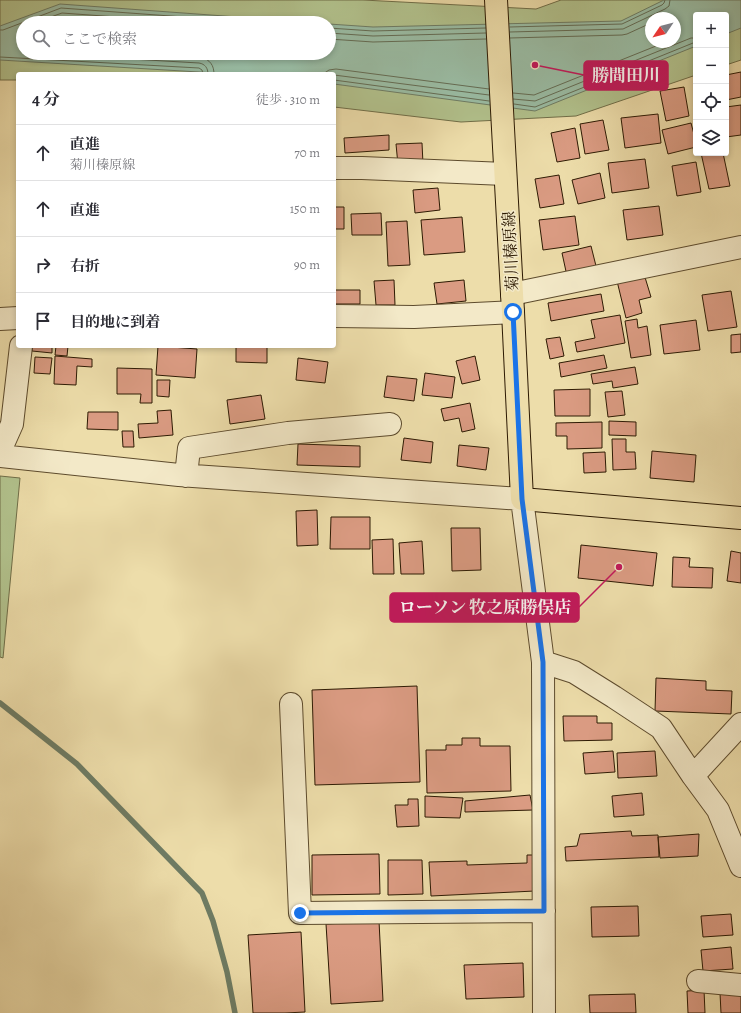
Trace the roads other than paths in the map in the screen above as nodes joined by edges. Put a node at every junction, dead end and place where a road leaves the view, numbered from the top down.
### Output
1 (496, 0) edge
2 (336, 168) edge
3 (505, 174) junction
4 (741, 247) edge
5 (513, 303) junction
6 (336, 316) edge
7 (16, 318) edge
8 (0, 319) edge
9 (21, 348) edge
10 (390, 424) dead end
11 (0, 451) edge
12 (0, 456) edge
13 (186, 476) junction
14 (522, 499) junction
15 (741, 518) edge
16 (543, 662) junction
17 (292, 704) dead end
18 (741, 724) edge
19 (693, 776) junction
20 (741, 866) edge
21 (544, 911) junction
22 (698, 981) dead end
23 (741, 985) edge
24 (544, 1013) edge

1 - 3 main road, 菊川榛原線
2 - 3 street
3 - 5 main road, 菊川榛原線
4 - 5 street
5 - 6 street
5 - 14 main road, 菊川榛原線
7 - 8 street
9 - 11 street
10 - 13 street
12 - 13 street
13 - 14 street
14 - 15 main road
14 - 16 street
16 - 19 street
16 - 21 street
17 - 21 street
18 - 19 street
19 - 20 street
21 - 24 street
22 - 23 street

